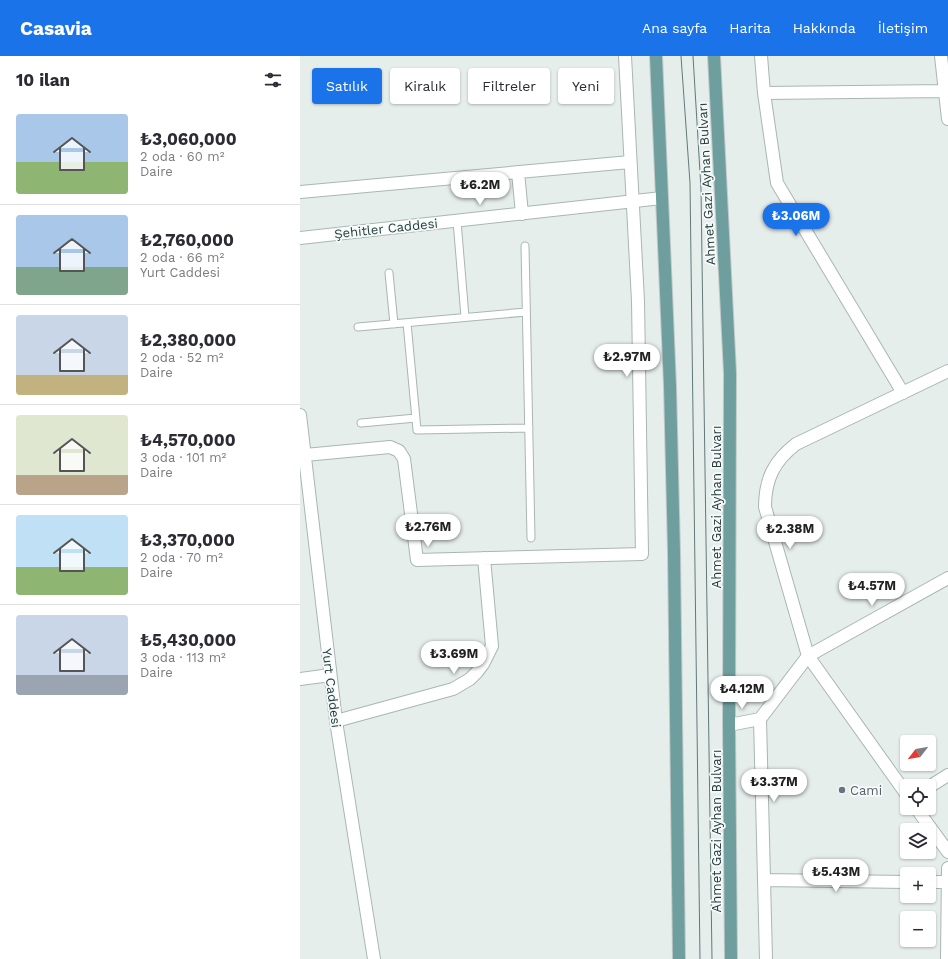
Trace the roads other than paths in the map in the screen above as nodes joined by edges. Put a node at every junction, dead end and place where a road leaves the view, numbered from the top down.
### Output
1 (625, 56) edge
2 (656, 56) edge
3 (714, 56) edge
4 (761, 56) edge
5 (941, 56) edge
6 (945, 91) junction
7 (764, 93) junction
8 (948, 119) edge
9 (630, 162) junction
10 (518, 172) junction
11 (300, 192) edge
12 (662, 198) junction
13 (632, 202) junction
14 (522, 214) junction
15 (457, 221) junction
16 (300, 238) edge
17 (525, 246) dead end
18 (389, 273) dead end
19 (526, 312) junction
20 (465, 317) junction
21 (407, 323) junction
22 (394, 324) junction
23 (358, 327) dead end
24 (948, 371) edge
25 (903, 393) junction
26 (300, 415) edge
27 (416, 418) junction
28 (361, 422) dead end
29 (529, 428) junction
30 (305, 455) junction
31 (531, 538) dead end
32 (484, 558) junction
33 (948, 578) edge
34 (808, 656) junction
35 (330, 675) junction
36 (300, 679) edge
37 (760, 719) junction
38 (336, 721) junction
39 (729, 725) junction
40 (948, 775) edge
41 (936, 783) edge
42 (900, 785) edge
43 (921, 815) edge
44 (948, 852) edge
45 (948, 868) edge
46 (764, 880) junction
47 (900, 882) edge
48 (936, 882) edge
49 (948, 882) edge
50 (374, 959) edge
51 (679, 959) edge
52 (731, 959) edge
53 (766, 959) edge
54 (947, 959) edge

1 - 9 street
2 - 12 main road
3 - 39 main road, Ahmet Gazi Ayhan Bulvarı
4 - 7 street
5 - 6 street
6 - 7 street
6 - 8 street
7 - 25 street
9 - 10 street
9 - 13 street
10 - 11 street
10 - 14 street
12 - 13 street, Şehitler Caddesi
12 - 51 main road
13 - 14 street, Şehitler Caddesi
13 - 32 street
14 - 15 street, Şehitler Caddesi
15 - 16 street, Şehitler Caddesi
15 - 20 lane
17 - 19 lane
18 - 22 lane
19 - 20 lane
19 - 29 lane
20 - 21 lane
21 - 22 lane
21 - 27 lane
22 - 23 lane
24 - 25 street
25 - 34 street
26 - 30 street, Yurt Caddesi
27 - 28 lane
27 - 29 lane
29 - 31 lane
30 - 32 street
30 - 35 street, Yurt Caddesi
32 - 38 street
33 - 34 street
34 - 37 street
34 - 42 street
35 - 36 street
35 - 38 street, Yurt Caddesi
37 - 39 street
37 - 46 street
38 - 50 street, Yurt Caddesi
39 - 52 main road, Ahmet Gazi Ayhan Bulvarı
40 - 41 street
43 - 44 street
45 - 49 street
46 - 47 street
46 - 53 street
48 - 49 street
49 - 54 street

